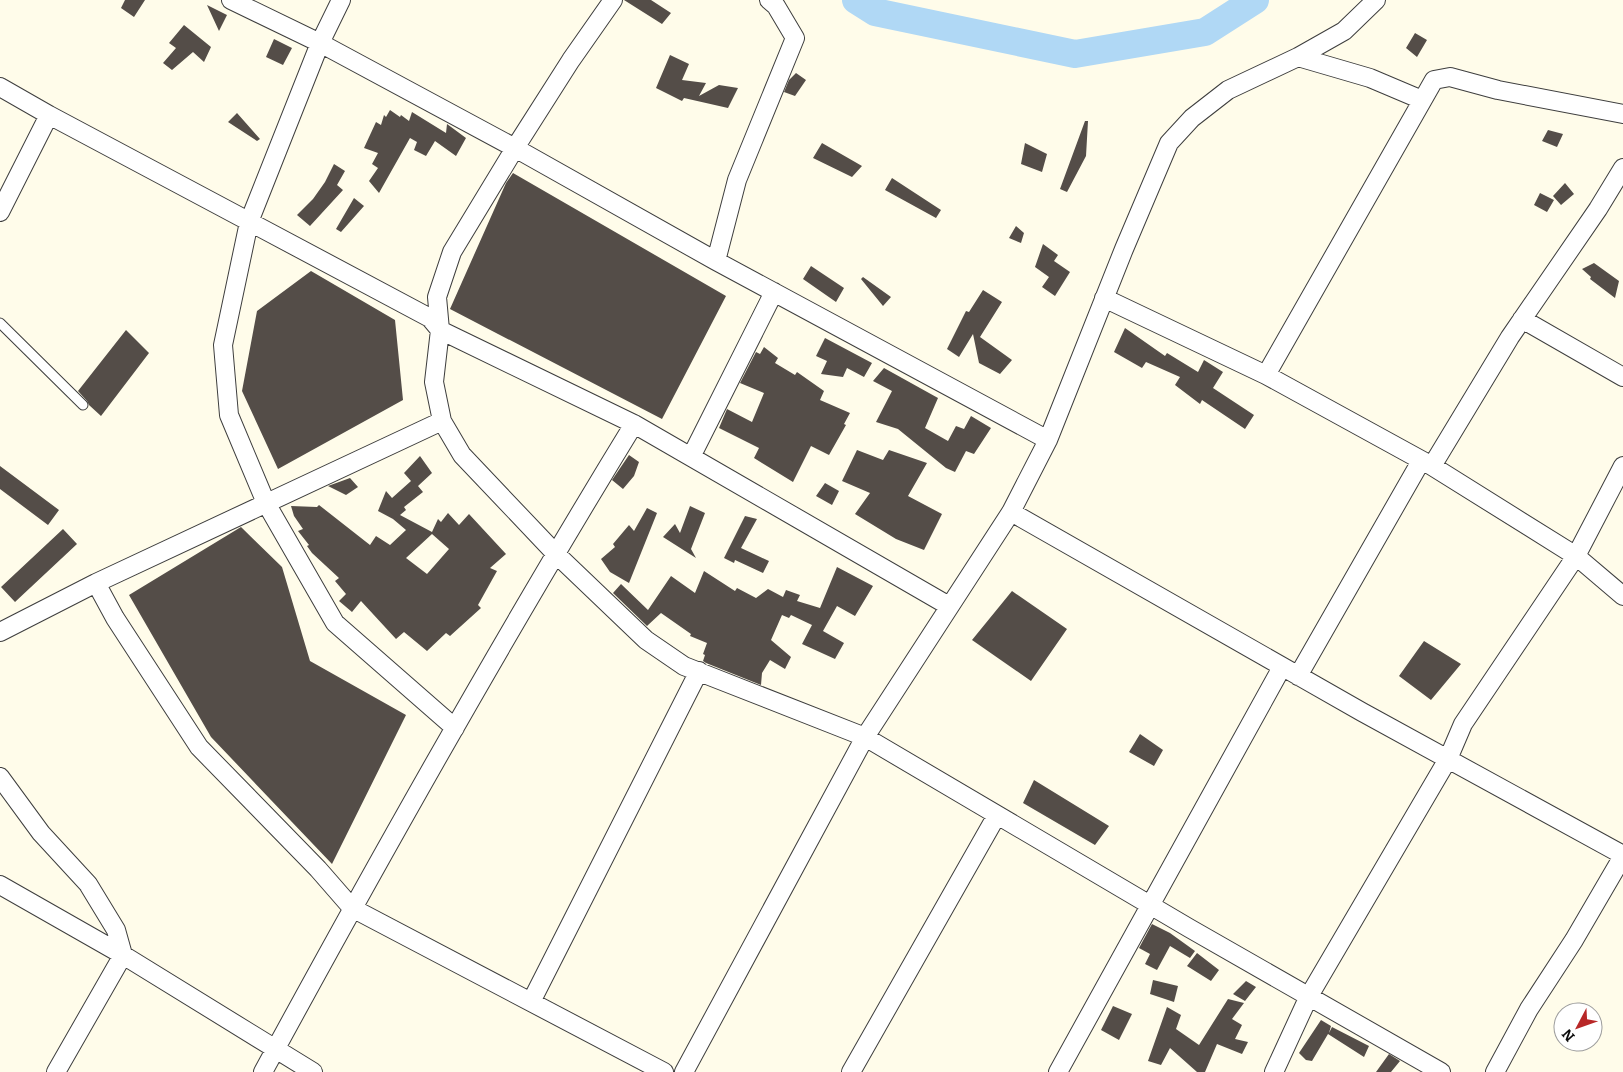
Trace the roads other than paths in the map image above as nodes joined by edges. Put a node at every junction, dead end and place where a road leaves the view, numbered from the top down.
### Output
1 (231, 0) edge
2 (342, 0) edge
3 (613, 0) edge
4 (769, 0) edge
5 (1376, 0) edge
6 (320, 43) junction
7 (1298, 57) junction
8 (0, 87) edge
9 (1422, 100) junction
10 (1623, 114) edge
11 (49, 115) junction
12 (515, 148) junction
13 (1623, 168) edge
14 (0, 212) edge
15 (249, 222) junction
16 (716, 261) junction
17 (774, 292) junction
18 (1104, 298) junction
19 (1522, 319) junction
20 (0, 323) edge
21 (440, 330) junction
22 (1266, 375) junction
23 (1623, 376) edge
24 (83, 405) dead end
25 (442, 421) junction
26 (634, 424) junction
27 (1048, 440) junction
28 (691, 457) junction
29 (1427, 463) junction
30 (1623, 466) edge
31 (266, 502) junction
32 (1011, 512) junction
33 (555, 553) junction
34 (1576, 556) junction
35 (96, 583) junction
36 (1623, 596) edge
37 (949, 606) junction
38 (0, 632) edge
39 (1282, 667) junction
40 (698, 671) junction
41 (1298, 676) junction
42 (455, 728) junction
43 (865, 737) junction
44 (1448, 759) junction
45 (0, 777) edge
46 (997, 815) junction
47 (1623, 855) edge
48 (2, 891) edge
49 (1149, 905) junction
50 (352, 908) junction
51 (123, 955) junction
52 (1309, 996) junction
53 (531, 1002) junction
54 (275, 1050) junction
55 (1061, 1071) edge
56 (56, 1072) edge
57 (263, 1072) edge
58 (313, 1072) edge
59 (664, 1072) edge
60 (684, 1072) edge
61 (851, 1072) edge
62 (1274, 1072) edge
63 (1441, 1072) edge
64 (1495, 1072) edge

1 - 6 street
2 - 6 street
3 - 12 street
4 - 16 street
5 - 7 street
6 - 12 street
6 - 15 street
7 - 9 street
7 - 18 street
8 - 11 street
9 - 10 street
9 - 22 street
11 - 14 street
11 - 15 street
12 - 16 street
12 - 21 street
13 - 19 street
15 - 21 street
15 - 31 street
16 - 17 street
17 - 27 street
17 - 28 street
18 - 22 street
18 - 27 street
19 - 23 street
19 - 29 street
20 - 24 lane
21 - 25 street
21 - 26 street
22 - 29 street
25 - 31 street
25 - 33 street
26 - 28 street
26 - 33 street
27 - 32 street
28 - 37 street
29 - 34 street
29 - 41 street
30 - 34 street
31 - 35 street
31 - 42 street
32 - 37 street
32 - 39 street
33 - 40 street
33 - 42 street
34 - 36 street
34 - 44 street
35 - 38 street
35 - 50 street
37 - 43 street
39 - 41 street
39 - 49 street
40 - 43 street
40 - 53 street
41 - 44 street
42 - 50 street
43 - 46 street
43 - 60 street
44 - 47 street
44 - 52 street
45 - 51 street
46 - 49 street
46 - 61 street
47 - 64 street
48 - 51 street
49 - 52 street
49 - 55 street
50 - 53 street
50 - 54 street
51 - 54 street
51 - 56 street
52 - 62 street
52 - 63 street
53 - 59 street
54 - 57 street
54 - 58 street

